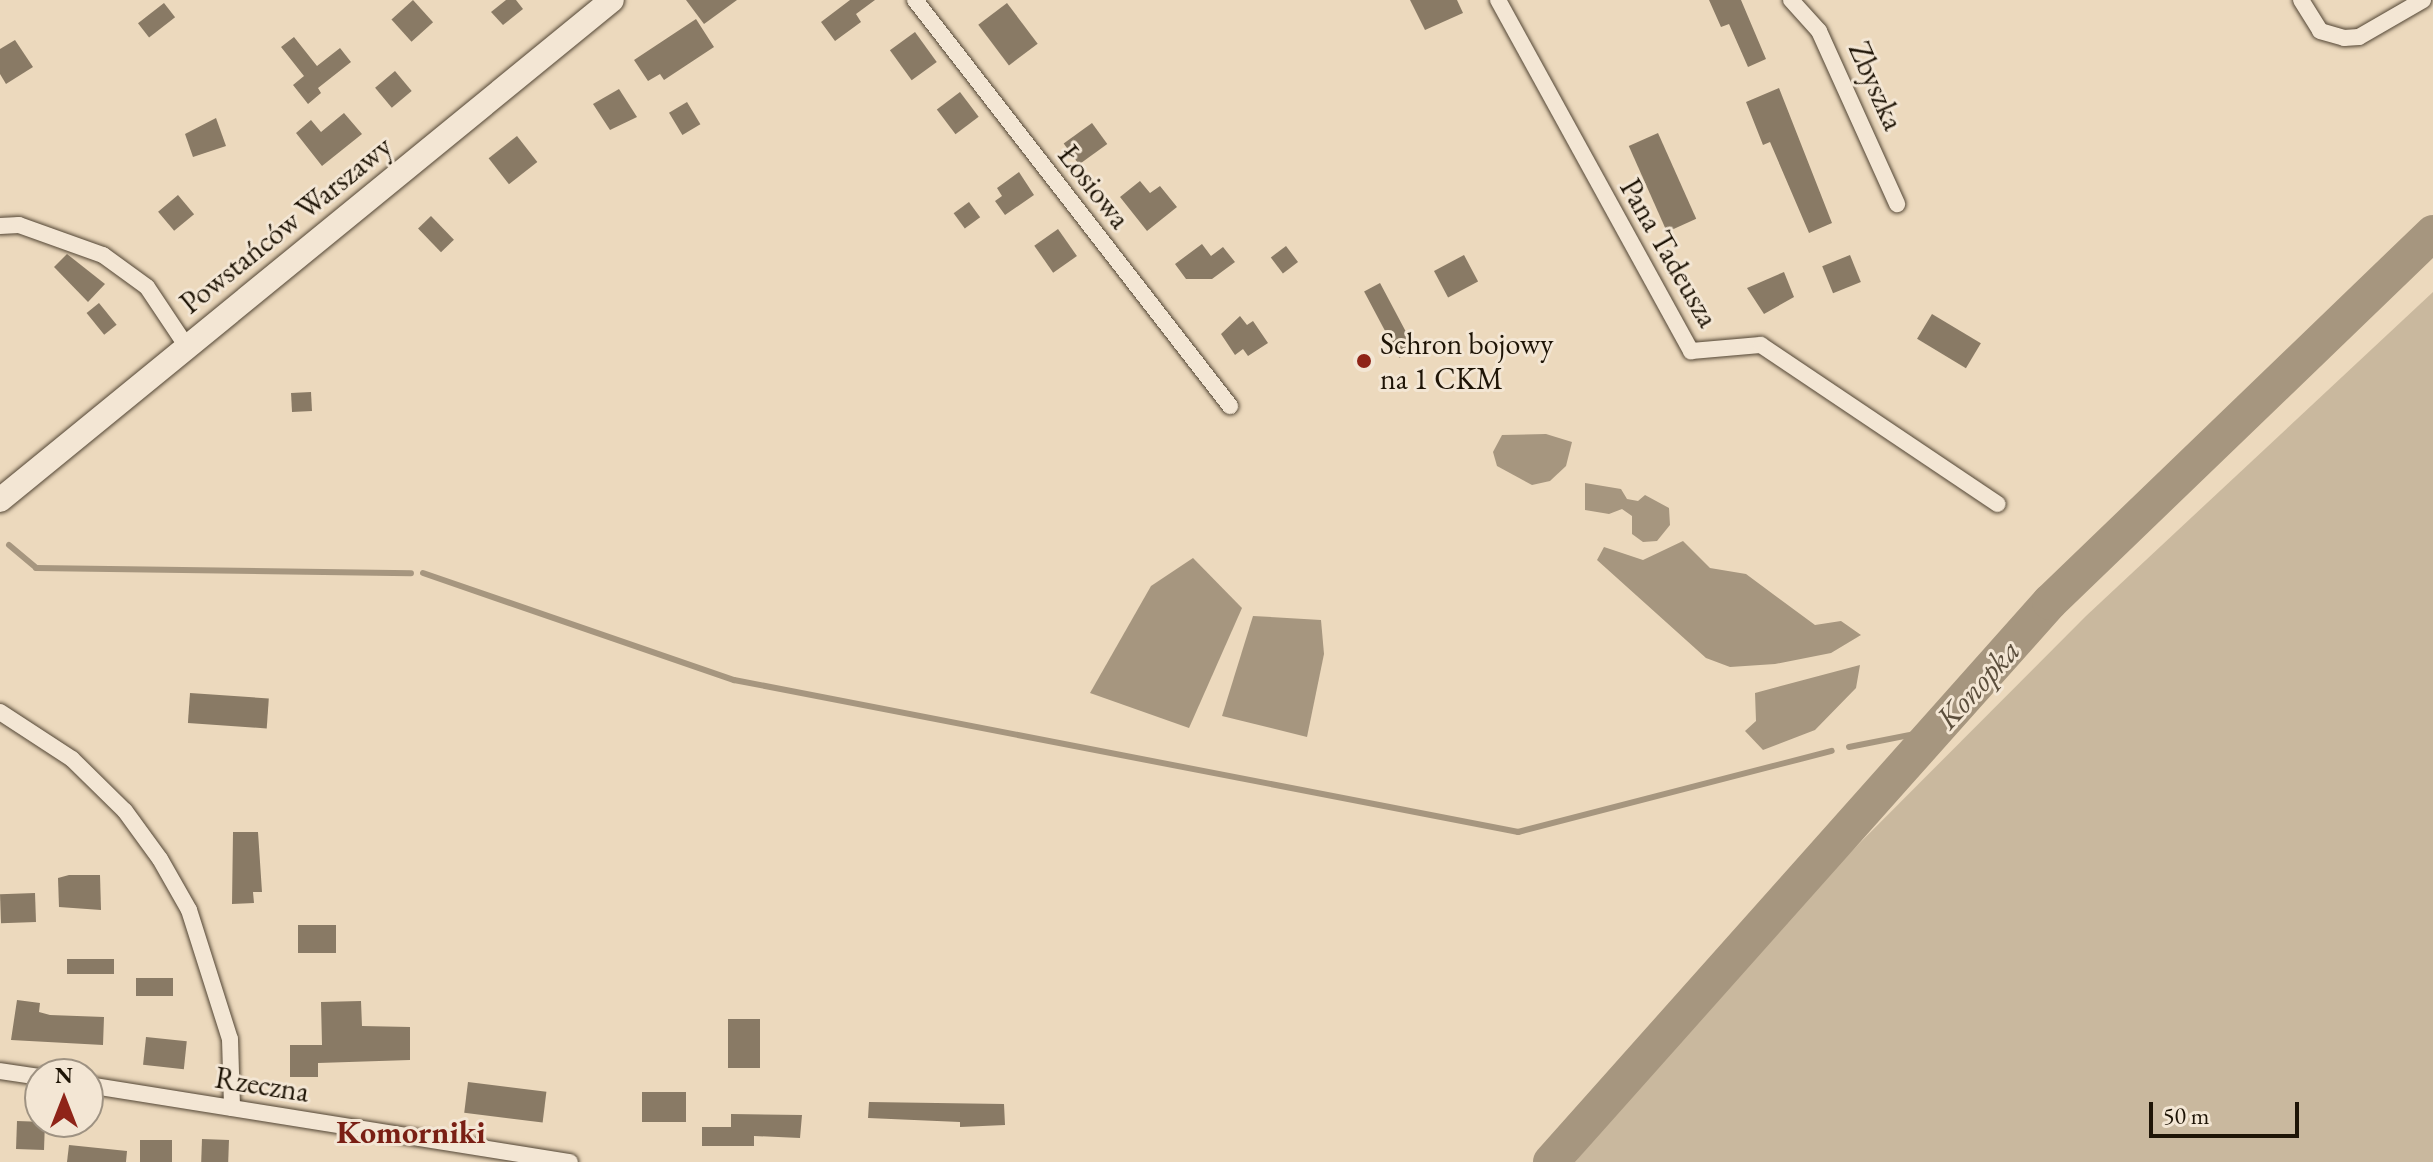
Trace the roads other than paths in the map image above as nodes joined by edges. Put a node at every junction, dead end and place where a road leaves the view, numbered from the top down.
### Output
1 (612, 0) edge
2 (915, 0) edge
3 (1498, 0) edge
4 (1791, 0) edge
5 (2301, 0) edge
6 (2423, 0) edge
7 (1897, 204) dead end
8 (0, 226) edge
9 (187, 347) junction
10 (1230, 406) dead end
11 (0, 500) edge
12 (1998, 504) dead end
13 (0, 712) edge
14 (0, 1071) edge
15 (24, 1075) edge
16 (104, 1088) edge
17 (232, 1108) junction
18 (570, 1162) edge

1 - 9 main road, Powstańców Warszawy
2 - 10 street, Łosiowa
3 - 12 street, Pana Tadeusza
4 - 7 street, Zbyszka
5 - 6 street
8 - 9 street
9 - 11 main road, Powstańców Warszawy
13 - 17 street
14 - 15 street
16 - 17 street, Rzeczna
17 - 18 street, Rzeczna

